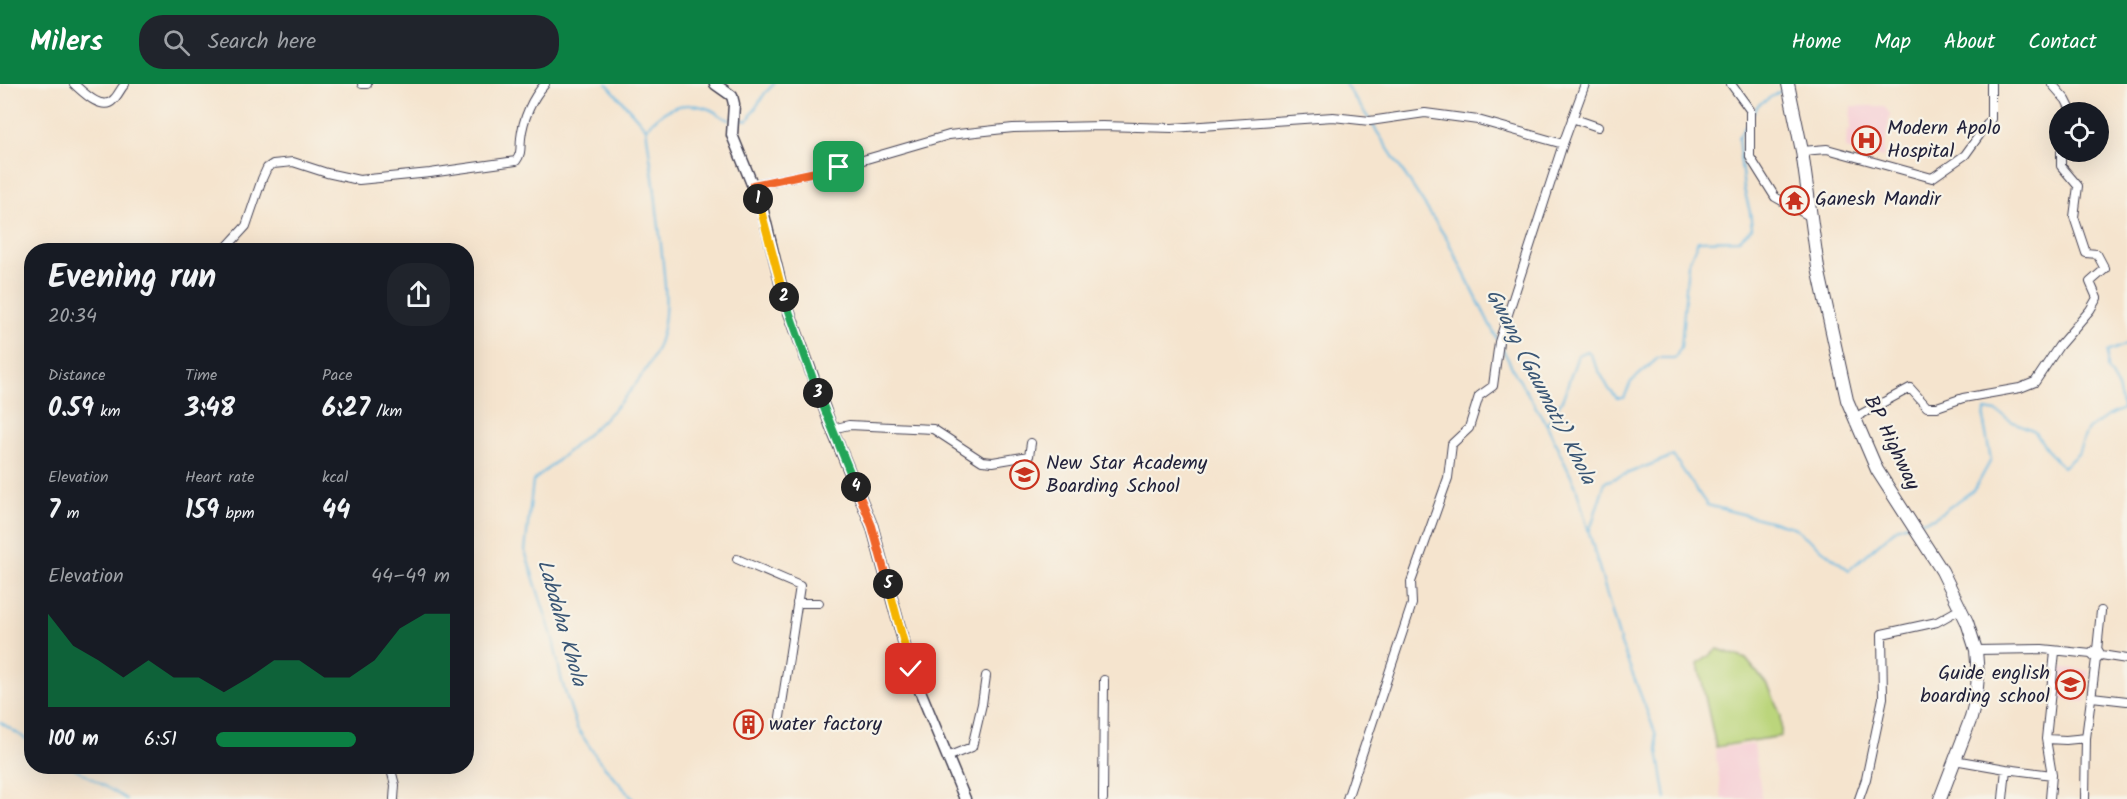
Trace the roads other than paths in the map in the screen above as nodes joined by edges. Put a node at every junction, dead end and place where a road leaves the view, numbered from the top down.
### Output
1 (74, 84) edge
2 (125, 84) edge
3 (362, 84) edge
4 (367, 84) edge
5 (544, 84) edge
6 (715, 84) edge
7 (1585, 84) edge
8 (1731, 84) edge
9 (1991, 84) edge
10 (2052, 84) edge
11 (1789, 88) edge
12 (2067, 102) edge
13 (1572, 118) junction
14 (1598, 127) dead end
15 (1563, 144) junction
16 (1802, 151) junction
17 (2061, 162) edge
18 (753, 185) junction
19 (1811, 217) junction
20 (230, 243) edge
21 (1854, 418) junction
22 (831, 429) junction
23 (1031, 443) dead end
24 (737, 560) dead end
25 (797, 603) junction
26 (819, 603) dead end
27 (1960, 609) junction
28 (2101, 611) dead end
29 (1976, 650) junction
30 (2055, 651) junction
31 (2096, 654) junction
32 (2127, 659) edge
33 (986, 676) dead end
34 (1104, 680) dead end
35 (2092, 697) junction
36 (2127, 701) edge
37 (780, 717) dead end
38 (2086, 738) junction
39 (2046, 739) junction
40 (947, 756) junction
41 (1954, 760) junction
42 (2006, 770) junction
43 (392, 774) edge
44 (2052, 775) junction
45 (394, 799) edge
46 (965, 799) edge
47 (1103, 799) edge
48 (1347, 799) edge
49 (1859, 799) edge
50 (1940, 799) edge
51 (2003, 799) edge
52 (2050, 799) edge
53 (2085, 799) edge

1 - 2 street
3 - 4 street
5 - 20 street
6 - 18 main road
7 - 13 street
8 - 19 street
9 - 16 street
10 - 12 street
11 - 16 highway, BP Highway
13 - 14 street
13 - 15 street
15 - 18 street
15 - 48 street
16 - 19 highway, BP Highway
17 - 21 street
18 - 22 main road
19 - 21 highway, BP Highway
21 - 27 highway, BP Highway
22 - 23 street
22 - 40 main road
24 - 25 street
25 - 26 street
25 - 37 street
27 - 29 highway, BP Highway
27 - 49 street
28 - 31 street
29 - 30 street
29 - 41 highway, BP Highway
30 - 31 street
30 - 39 street
31 - 32 street
31 - 35 street
33 - 40 street
34 - 47 street
35 - 36 street
35 - 38 street
38 - 39 street
38 - 53 street
39 - 44 street
40 - 46 main road
41 - 42 street
41 - 50 highway, BP Highway
42 - 44 street
42 - 51 street
43 - 45 street
44 - 52 street

